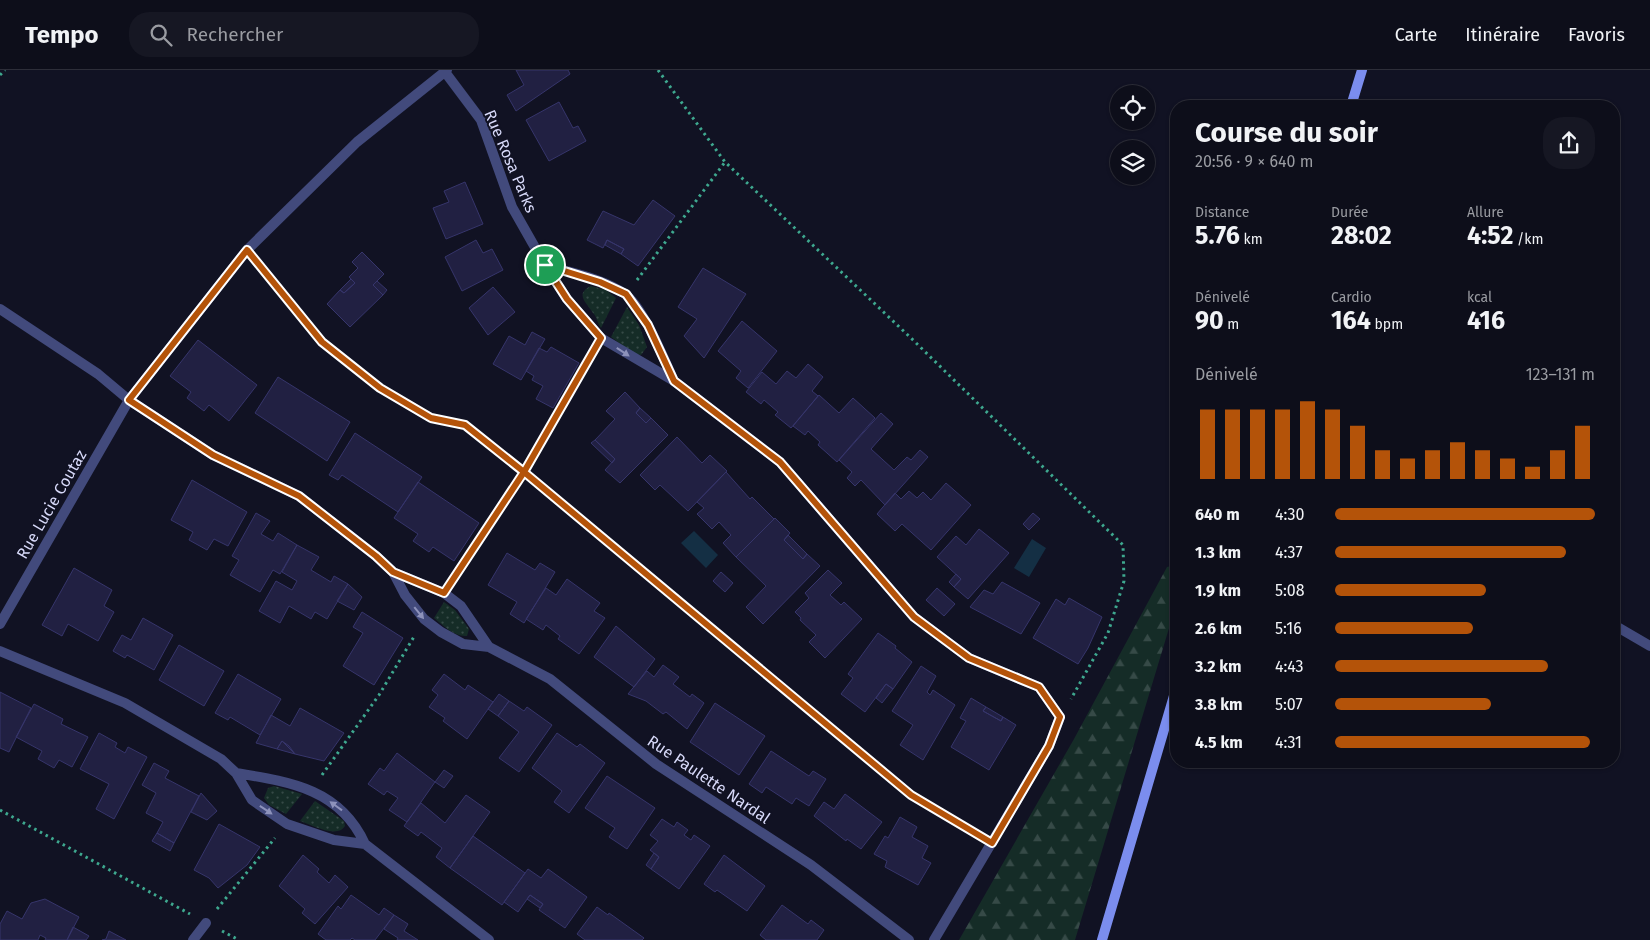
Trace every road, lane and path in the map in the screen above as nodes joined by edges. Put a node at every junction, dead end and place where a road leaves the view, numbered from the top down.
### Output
1 (5, 70) edge
2 (658, 70) edge
3 (1362, 70) edge
4 (446, 71) edge
5 (0, 75) edge
6 (1353, 100) edge
7 (725, 162) junction
8 (247, 250) junction
9 (545, 265) junction
10 (626, 294) junction
11 (0, 310) edge
12 (601, 338) junction
13 (674, 381) junction
14 (129, 400) junction
15 (524, 472) junction
16 (393, 572) junction
17 (444, 593) junction
18 (424, 619) junction
19 (0, 624) edge
20 (1620, 628) edge
21 (1650, 646) edge
22 (489, 647) junction
23 (0, 651) edge
24 (379, 695) dead end
25 (1170, 709) edge
26 (1060, 717) junction
27 (236, 773) junction
28 (0, 810) edge
29 (992, 843) junction
30 (365, 844) junction
31 (206, 923) junction
32 (193, 940) edge
33 (239, 940) edge
34 (489, 940) edge
35 (910, 940) edge
36 (934, 940) edge
37 (1102, 940) edge

1 - 5 path
2 - 7 path
3 - 6 main road
4 - 8 street, Rue Lucie Coutaz
4 - 9 street, Rue Rosa Parks
7 - 10 path
7 - 26 path
8 - 14 street, Rue Lucie Coutaz
8 - 15 path
9 - 10 street, Rue Rosa Parks
9 - 12 street, Rue Rosa Parks
10 - 13 street, Rue Rosa Parks
11 - 14 street, Rue Paulette Nardal
12 -> 13 street, Rue Rosa Parks
12 - 15 path
13 - 26 street, Rue Rosa Parks
14 - 16 street, Rue Paulette Nardal
14 - 19 street, Rue Lucie Coutaz
15 - 17 path
15 - 29 path
16 - 17 street, Rue Paulette Nardal
16 -> 18 street, Rue Paulette Nardal
17 - 22 street, Rue Paulette Nardal
18 - 22 street, Rue Paulette Nardal
18 - 24 path
20 - 21 street
22 - 35 street, Rue Paulette Nardal
23 - 27 street
25 - 37 main road
26 - 29 street
27 -> 30 street
30 -> 27 street
28 - 31 path
29 - 36 street
30 - 34 street
31 - 32 street
31 - 33 path

